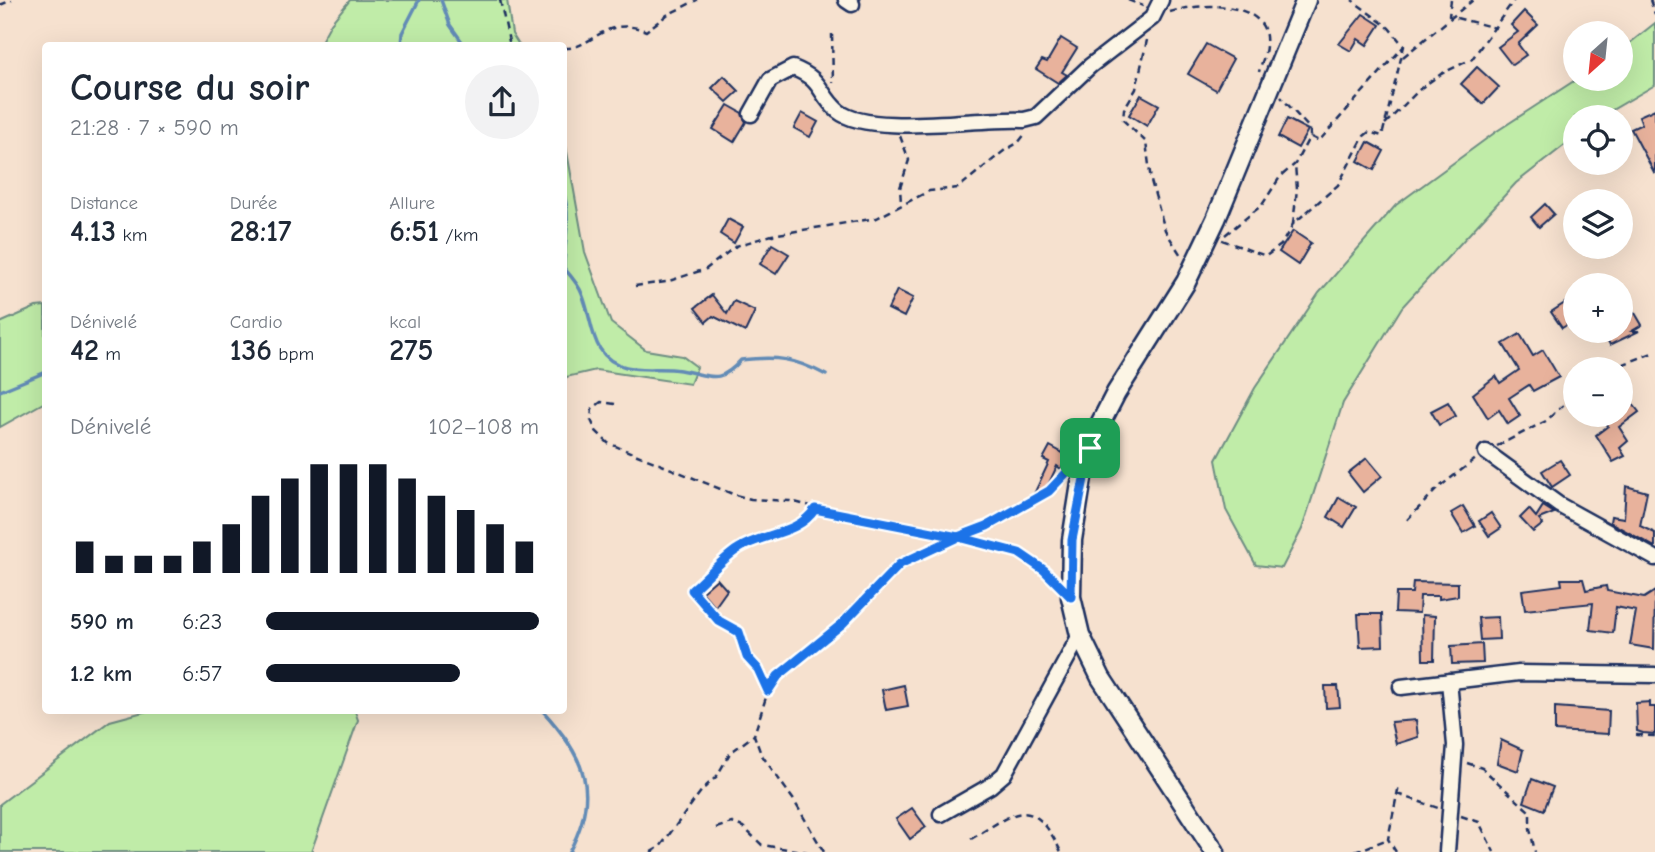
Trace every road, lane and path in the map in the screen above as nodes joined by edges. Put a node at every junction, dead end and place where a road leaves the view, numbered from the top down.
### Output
1 (12, 0) edge
2 (500, 0) edge
3 (697, 0) edge
4 (1128, 0) edge
5 (1306, 0) edge
6 (1352, 0) edge
7 (1451, 0) edge
8 (1473, 0) edge
9 (1514, 0) edge
10 (1650, 0) edge
11 (0, 5) edge
12 (1156, 10) edge
13 (1655, 14) edge
14 (1449, 16) junction
15 (1496, 28) junction
16 (832, 34) dead end
17 (509, 42) edge
18 (1404, 46) junction
19 (567, 48) edge
20 (1403, 57) junction
21 (1271, 86) junction
22 (834, 104) junction
23 (751, 114) dead end
24 (1036, 117) junction
25 (896, 125) junction
26 (1385, 125) junction
27 (1310, 136) junction
28 (1295, 164) junction
29 (901, 203) junction
30 (1293, 224) junction
31 (1191, 272) junction
32 (635, 286) dead end
33 (1655, 352) edge
34 (1633, 360) edge
35 (615, 404) dead end
36 (1486, 452) dead end
37 (1073, 465) dead end
38 (815, 509) junction
39 (958, 537) junction
40 (1655, 558) edge
41 (1071, 597) junction
42 (1080, 635) junction
43 (1655, 675) edge
44 (1448, 681) junction
45 (1401, 687) dead end
46 (768, 691) junction
47 (754, 735) junction
48 (1636, 735) dead end
49 (1655, 736) edge
50 (1454, 763) junction
51 (1399, 785) dead end
52 (942, 814) dead end
53 (716, 828) dead end
54 (971, 839) dead end
55 (1388, 839) junction
56 (651, 852) edge
57 (807, 852) edge
58 (824, 852) edge
59 (1061, 852) edge
60 (1215, 852) edge
61 (1354, 852) edge
62 (1396, 852) edge
63 (1447, 852) edge
64 (1535, 852) edge

1 - 11 path
2 - 17 path
3 - 19 path
4 - 12 path
5 - 21 street
6 - 18 path
7 - 14 path
8 - 14 path
9 - 15 path
10 - 13 path
12 - 21 path
12 - 24 street
12 - 31 path
14 - 15 path
14 - 20 path
15 - 26 path
16 - 22 path
18 - 20 path
18 - 27 path
20 - 26 path
21 - 27 path
21 - 31 street
22 - 23 street
22 - 25 street
24 - 25 street
24 - 29 path
25 - 29 path
26 - 30 path
27 - 28 path
28 - 30 path
28 - 30 path
29 - 32 path
31 - 41 street
33 - 34 path
35 - 38 path
36 - 40 street
37 - 39 path
38 - 39 path
38 - 46 path
39 - 41 path
39 - 46 path
41 - 42 street
42 - 52 street
42 - 60 street
43 - 44 street
44 - 45 street
44 - 50 street
46 - 47 path
47 - 56 path
47 - 58 path
48 - 49 path
50 - 63 street
50 - 64 path
51 - 55 path
53 - 57 path
54 - 59 path
55 - 61 path
55 - 62 path

